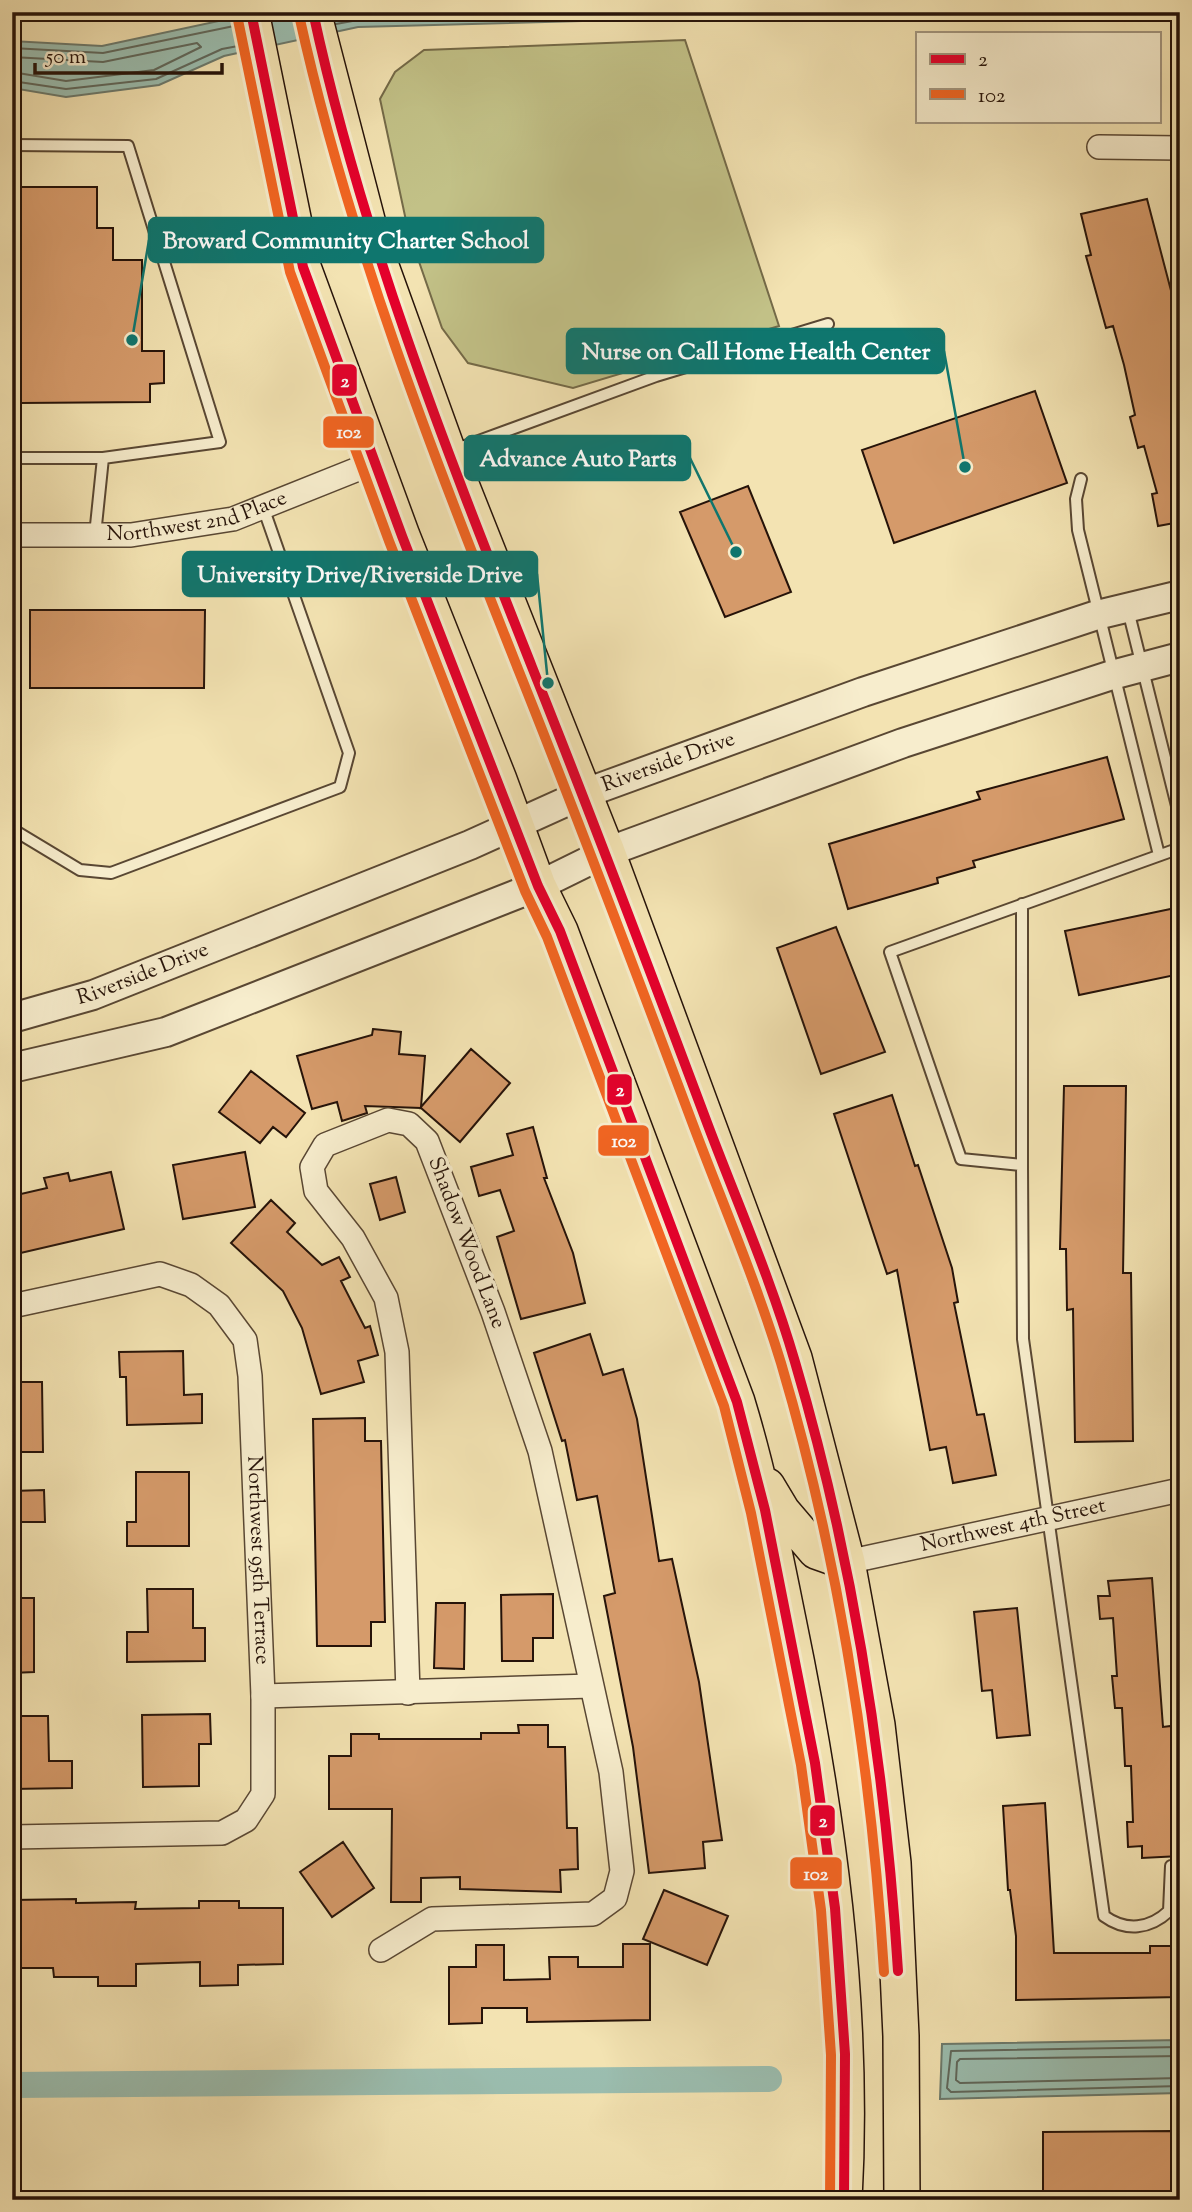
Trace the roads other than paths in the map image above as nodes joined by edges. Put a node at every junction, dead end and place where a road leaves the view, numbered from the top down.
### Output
1 (251, 12) edge
2 (316, 29) edge
3 (12, 145) edge
4 (1099, 147) dead end
5 (1178, 153) edge
6 (828, 324) dead end
7 (448, 452) junction
8 (12, 458) edge
9 (103, 458) junction
10 (373, 463) junction
11 (1081, 479) dead end
12 (263, 507) junction
13 (12, 535) edge
14 (95, 535) junction
15 (1180, 595) edge
16 (1127, 608) junction
17 (1097, 615) junction
18 (1180, 657) edge
19 (1143, 667) junction
20 (1112, 675) junction
21 (583, 794) junction
22 (1180, 818) edge
23 (516, 826) junction
24 (12, 829) edge
25 (1180, 848) edge
26 (607, 852) junction
27 (1159, 855) junction
28 (538, 886) junction
29 (1022, 904) junction
30 (12, 1018) edge
31 (12, 1068) edge
32 (1022, 1165) junction
33 (12, 1306) edge
34 (757, 1468) junction
35 (1180, 1490) edge
36 (1050, 1518) junction
37 (847, 1562) junction
38 (591, 1686) junction
39 (408, 1693) junction
40 (263, 1696) junction
41 (12, 1837) edge
42 (1171, 1867) dead end
43 (381, 1950) dead end
44 (844, 2200) edge
45 (901, 2200) edge

1 - 10 main road
2 - 7 main road
3 - 9 lane
4 - 5 street
6 - 7 lane
7 - 21 main road
8 - 9 lane
9 - 14 lane
10 - 12 street, Northwest 2nd Place
10 - 23 main road
11 - 17 lane
12 - 14 street, Northwest 2nd Place
12 - 24 lane
13 - 14 street, Northwest 2nd Place
15 - 16 street, Riverside Drive
16 - 17 street, Riverside Drive
16 - 19 lane
17 - 20 lane
17 - 21 street, Riverside Drive
18 - 19 street
19 - 20 street
19 - 22 lane
20 - 26 street
20 - 27 lane
21 - 23 street, Riverside Drive
21 - 26 main road
23 - 28 main road
23 - 30 street, Riverside Drive
25 - 27 lane
26 - 28 street
26 - 37 main road
27 - 29 lane
28 - 31 street
28 - 34 main road
29 - 32 lane
29 - 32 lane
32 - 36 lane
33 - 40 street, Northwest 95th Terrace
34 - 37 main road
34 - 44 main road
35 - 36 street, Northwest 4th Street
36 - 37 street, Northwest 4th Street
36 - 42 lane
37 - 45 main road
38 - 39 street
38 - 39 street, Shadow Wood Lane
38 - 43 street, Shadow Wood Lane
39 - 40 street
40 - 41 street, Northwest 95th Terrace

